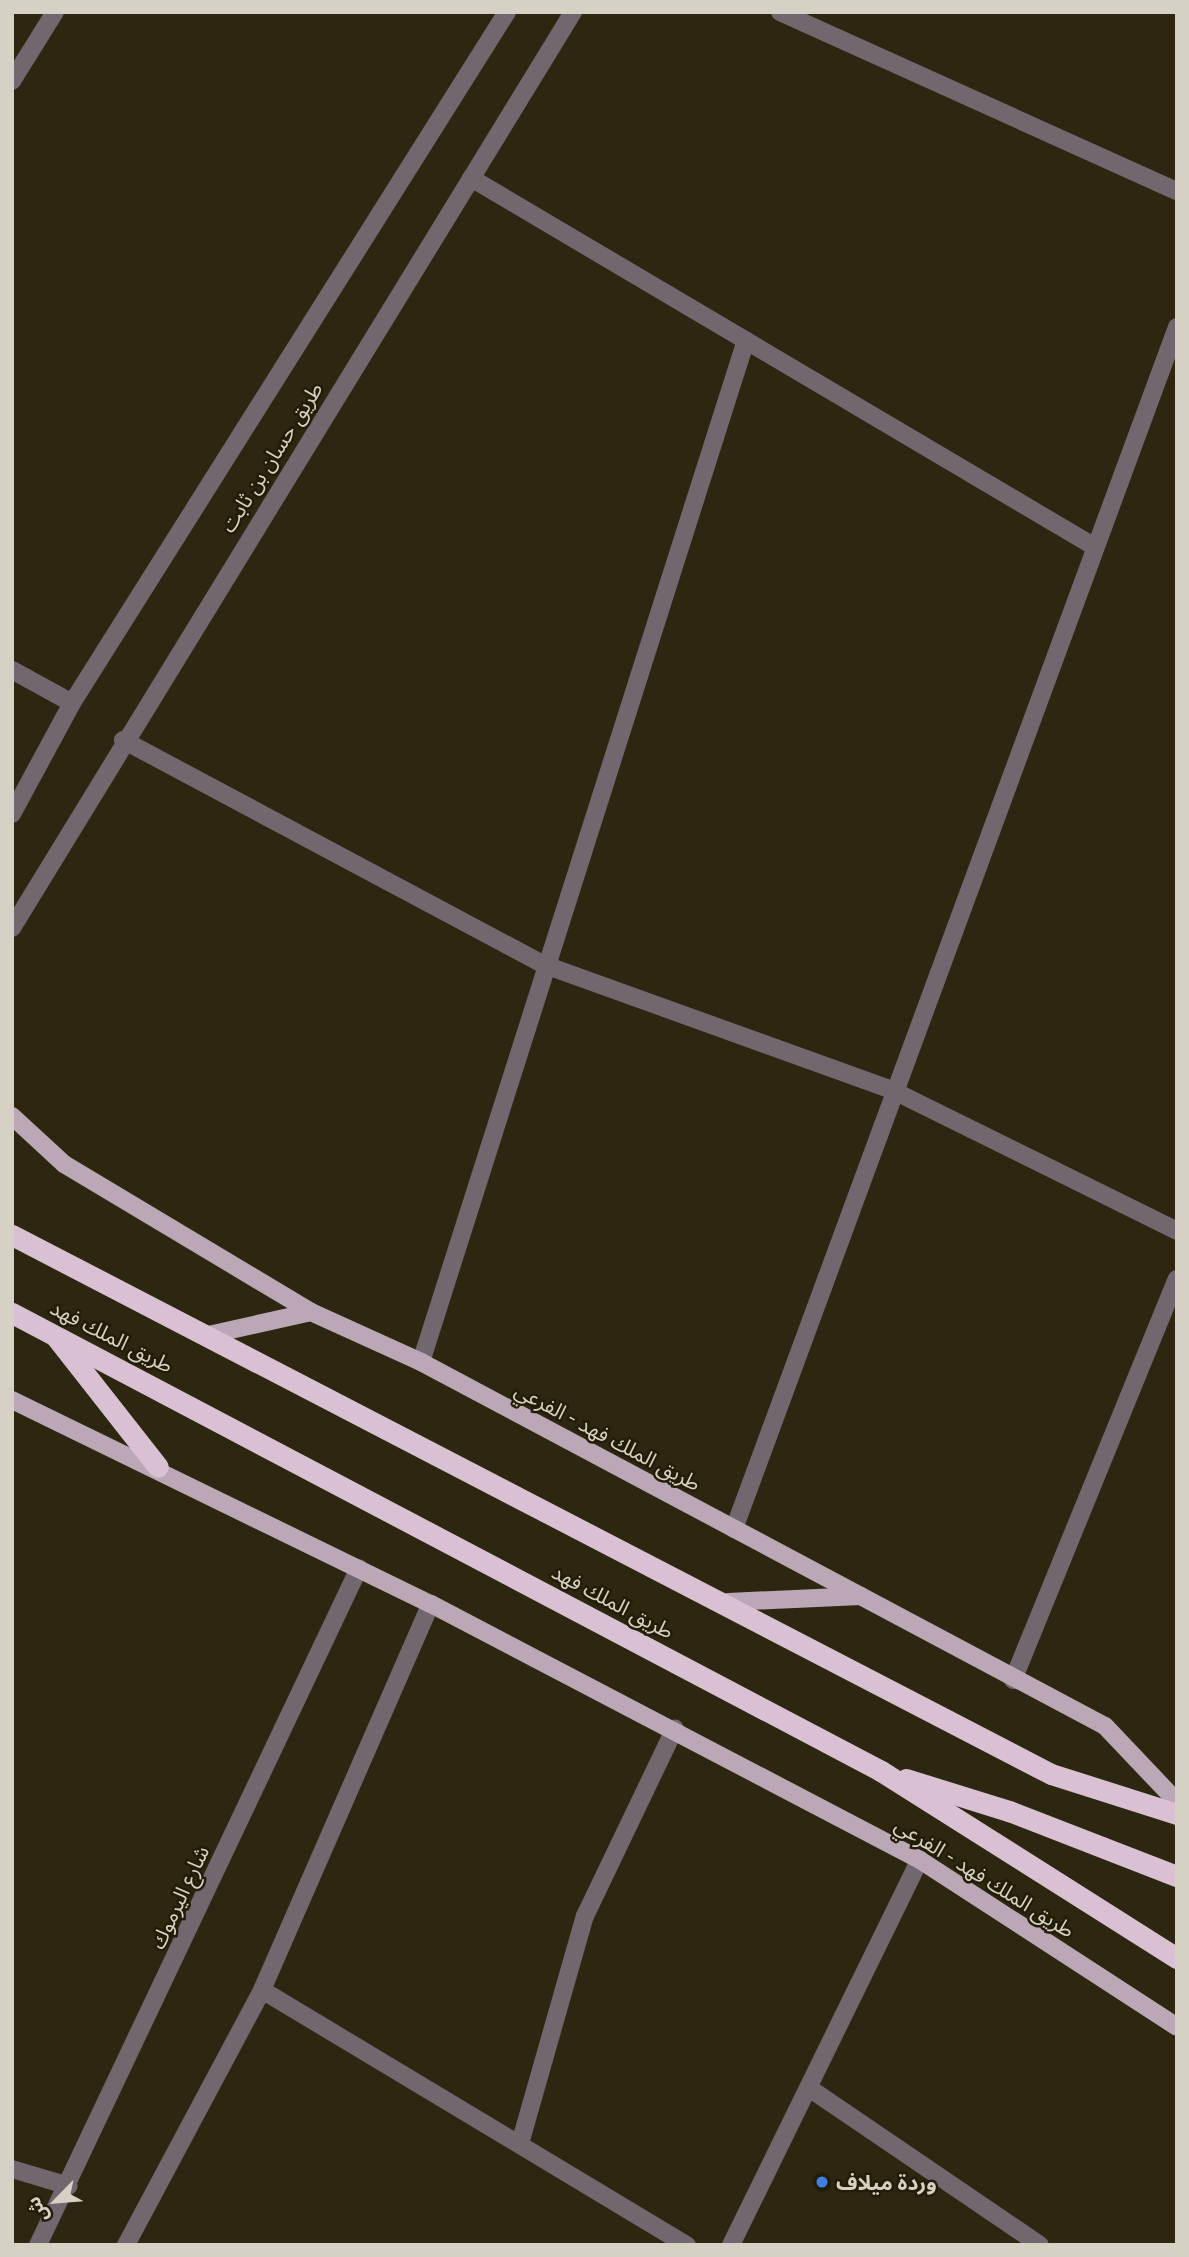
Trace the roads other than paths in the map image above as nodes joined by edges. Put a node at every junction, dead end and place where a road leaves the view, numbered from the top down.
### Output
1 (55, 12) edge
2 (507, 12) edge
3 (573, 12) edge
4 (780, 12) edge
5 (12, 81) edge
6 (471, 177) junction
7 (1177, 191) edge
8 (1177, 327) edge
9 (746, 340) junction
10 (1095, 547) junction
11 (12, 670) edge
12 (72, 703) junction
13 (123, 740) junction
14 (12, 814) edge
15 (12, 928) edge
16 (545, 965) junction
17 (892, 1090) junction
18 (12, 1116) edge
19 (1177, 1231) edge
20 (12, 1236) edge
21 (1177, 1279) edge
22 (311, 1312) junction
23 (12, 1313) edge
24 (50, 1330) junction
25 (204, 1336) junction
26 (421, 1362) junction
27 (12, 1400) edge
28 (158, 1467) junction
29 (734, 1529) junction
30 (359, 1568) junction
31 (861, 1596) junction
32 (728, 1602) junction
33 (431, 1604) junction
34 (1013, 1680) junction
35 (675, 1728) junction
36 (881, 1771) junction
37 (1177, 1802) edge
38 (1177, 1814) edge
39 (920, 1860) junction
40 (1177, 1876) edge
41 (1177, 1958) edge
42 (262, 1990) junction
43 (1177, 2027) edge
44 (809, 2088) junction
45 (521, 2140) junction
46 (12, 2169) edge
47 (69, 2186) junction
48 (38, 2245) edge
49 (126, 2245) edge
50 (687, 2245) edge
51 (732, 2245) edge
52 (1040, 2245) edge

1 - 5 street
2 - 12 street, طريق حسان بن ثابت
3 - 6 street, طريق حسان بن ثابت
4 - 7 street
6 - 9 street
6 - 13 street, طريق حسان بن ثابت
8 - 10 street
9 - 10 street
9 - 16 street
10 - 17 street
11 - 12 street
12 - 14 street, طريق حسان بن ثابت
13 - 15 street, طريق حسان بن ثابت
13 - 16 street
16 - 17 street
16 - 26 street
17 - 19 street
17 - 29 street
18 - 22 main road, طريق الملك فهد - الفرعي
20 - 25 highway, طريق الملك فهد
21 - 34 street
22 - 25 main road
22 - 26 main road, طريق الملك فهد - الفرعي
23 - 24 highway, طريق الملك فهد
24 - 28 highway
24 - 36 highway, طريق الملك فهد
25 - 32 highway, طريق الملك فهد
26 - 29 main road, طريق الملك فهد - الفرعي
27 - 28 main road, طريق الملك فهد - الفرعي
28 - 30 main road, طريق الملك فهد - الفرعي
29 - 31 main road, طريق الملك فهد - الفرعي
30 - 33 main road, طريق الملك فهد - الفرعي
30 - 47 street, شارع اليرموك
31 - 32 main road
31 - 34 main road, طريق الملك فهد - الفرعي
32 - 38 highway, طريق الملك فهد
33 - 35 main road, طريق الملك فهد - الفرعي
33 - 42 street
34 - 37 main road, طريق الملك فهد - الفرعي
35 - 39 main road, طريق الملك فهد - الفرعي
35 - 45 street
36 - 40 highway
36 - 41 highway, طريق الملك فهد
39 - 43 main road, طريق الملك فهد - الفرعي
39 - 44 street
42 - 45 street
42 - 49 street
44 - 51 street
44 - 52 street
45 - 50 street
46 - 47 street
47 - 48 street, شارع اليرموك

